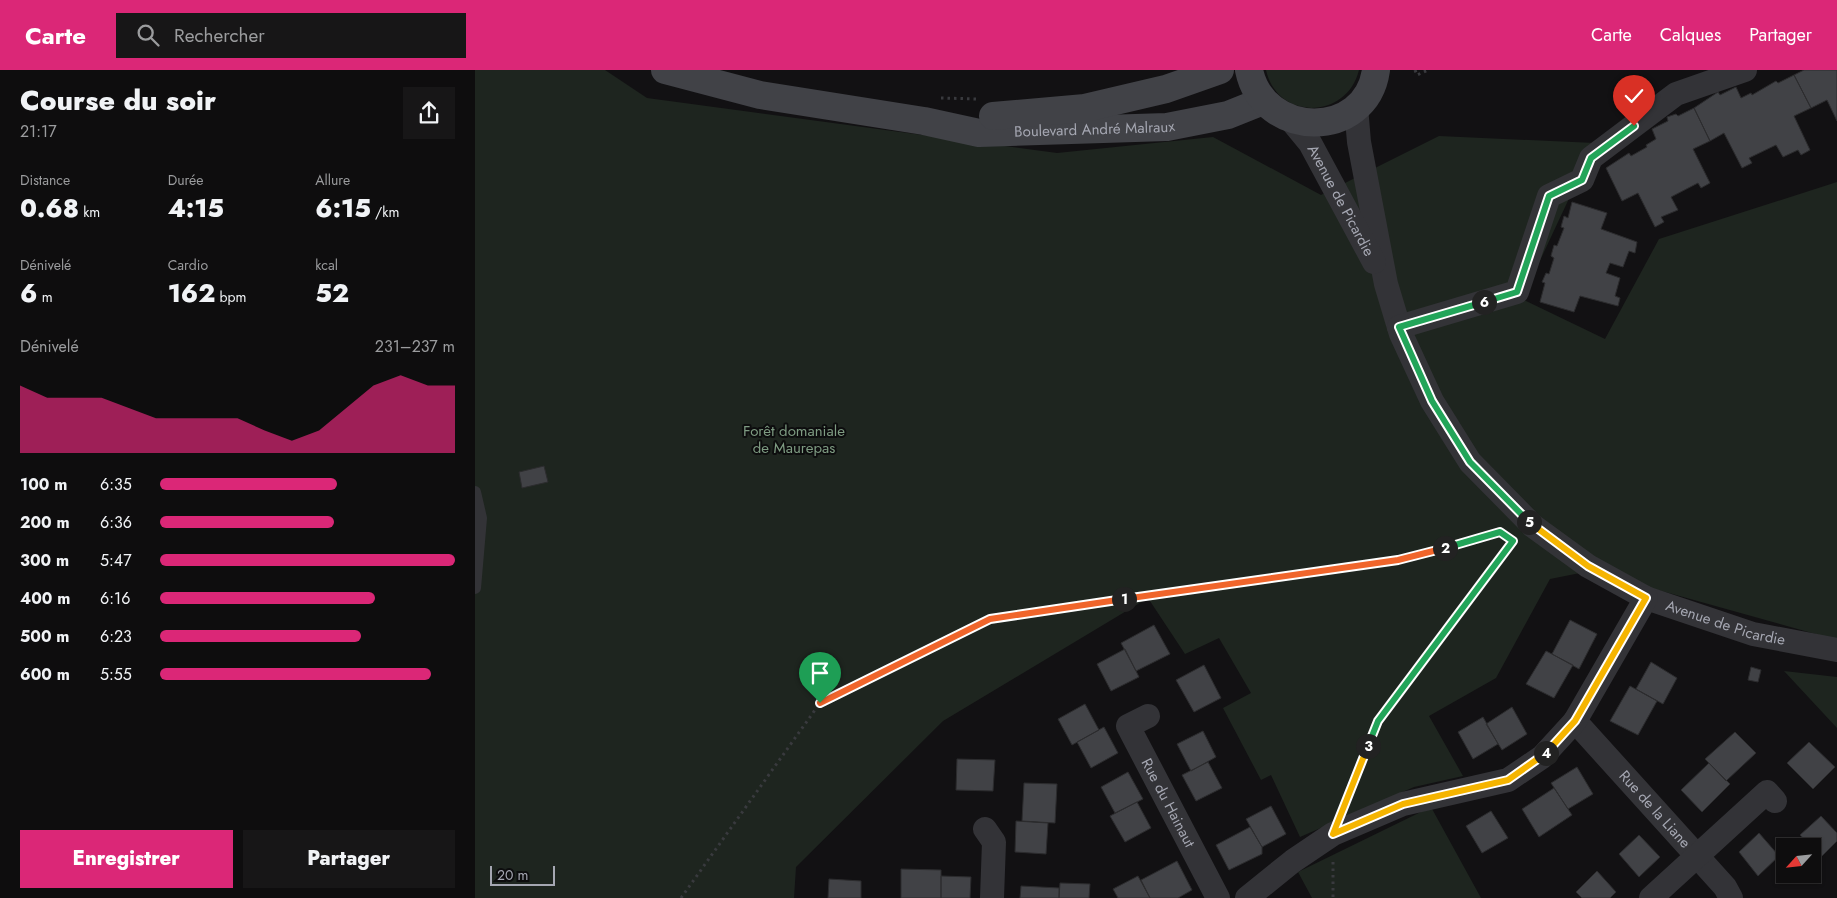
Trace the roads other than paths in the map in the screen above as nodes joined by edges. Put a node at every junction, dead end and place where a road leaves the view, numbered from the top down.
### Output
1 (665, 70) edge
2 (1220, 70) edge
3 (1249, 70) edge
4 (1745, 70) edge
5 (1380, 73) edge
6 (1263, 100) junction
7 (1355, 107) junction
8 (930, 110) junction
9 (1291, 120) junction
10 (1386, 284) junction
11 (1399, 327) junction
12 (475, 492) edge
13 (475, 588) edge
14 (1646, 598) junction
15 (1837, 650) edge
16 (1148, 716) dead end
17 (1575, 721) junction
18 (1775, 801) dead end
19 (985, 829) dead end
20 (1697, 856) junction
21 (992, 898) edge
22 (1218, 898) edge
23 (1247, 898) edge
24 (1651, 898) edge
25 (1731, 898) edge

1 - 8 street, Boulevard André Malraux
2 - 8 street, Boulevard André Malraux
3 - 6 street
4 - 11 street
5 - 7 street
6 - 8 street, Boulevard André Malraux
6 - 9 street
7 - 9 street
7 - 10 street, Avenue de Picardie
9 - 10 street, Avenue de Picardie
10 - 11 street, Avenue de Picardie
11 - 14 street, Avenue de Picardie
12 - 13 lane
14 - 15 street, Avenue de Picardie
14 - 17 street
16 - 22 street, Rue du Hainaut
17 - 20 street, Rue de la Liane
17 - 23 street
18 - 20 street
19 - 21 street
20 - 24 street
20 - 25 street, Rue de la Liane

